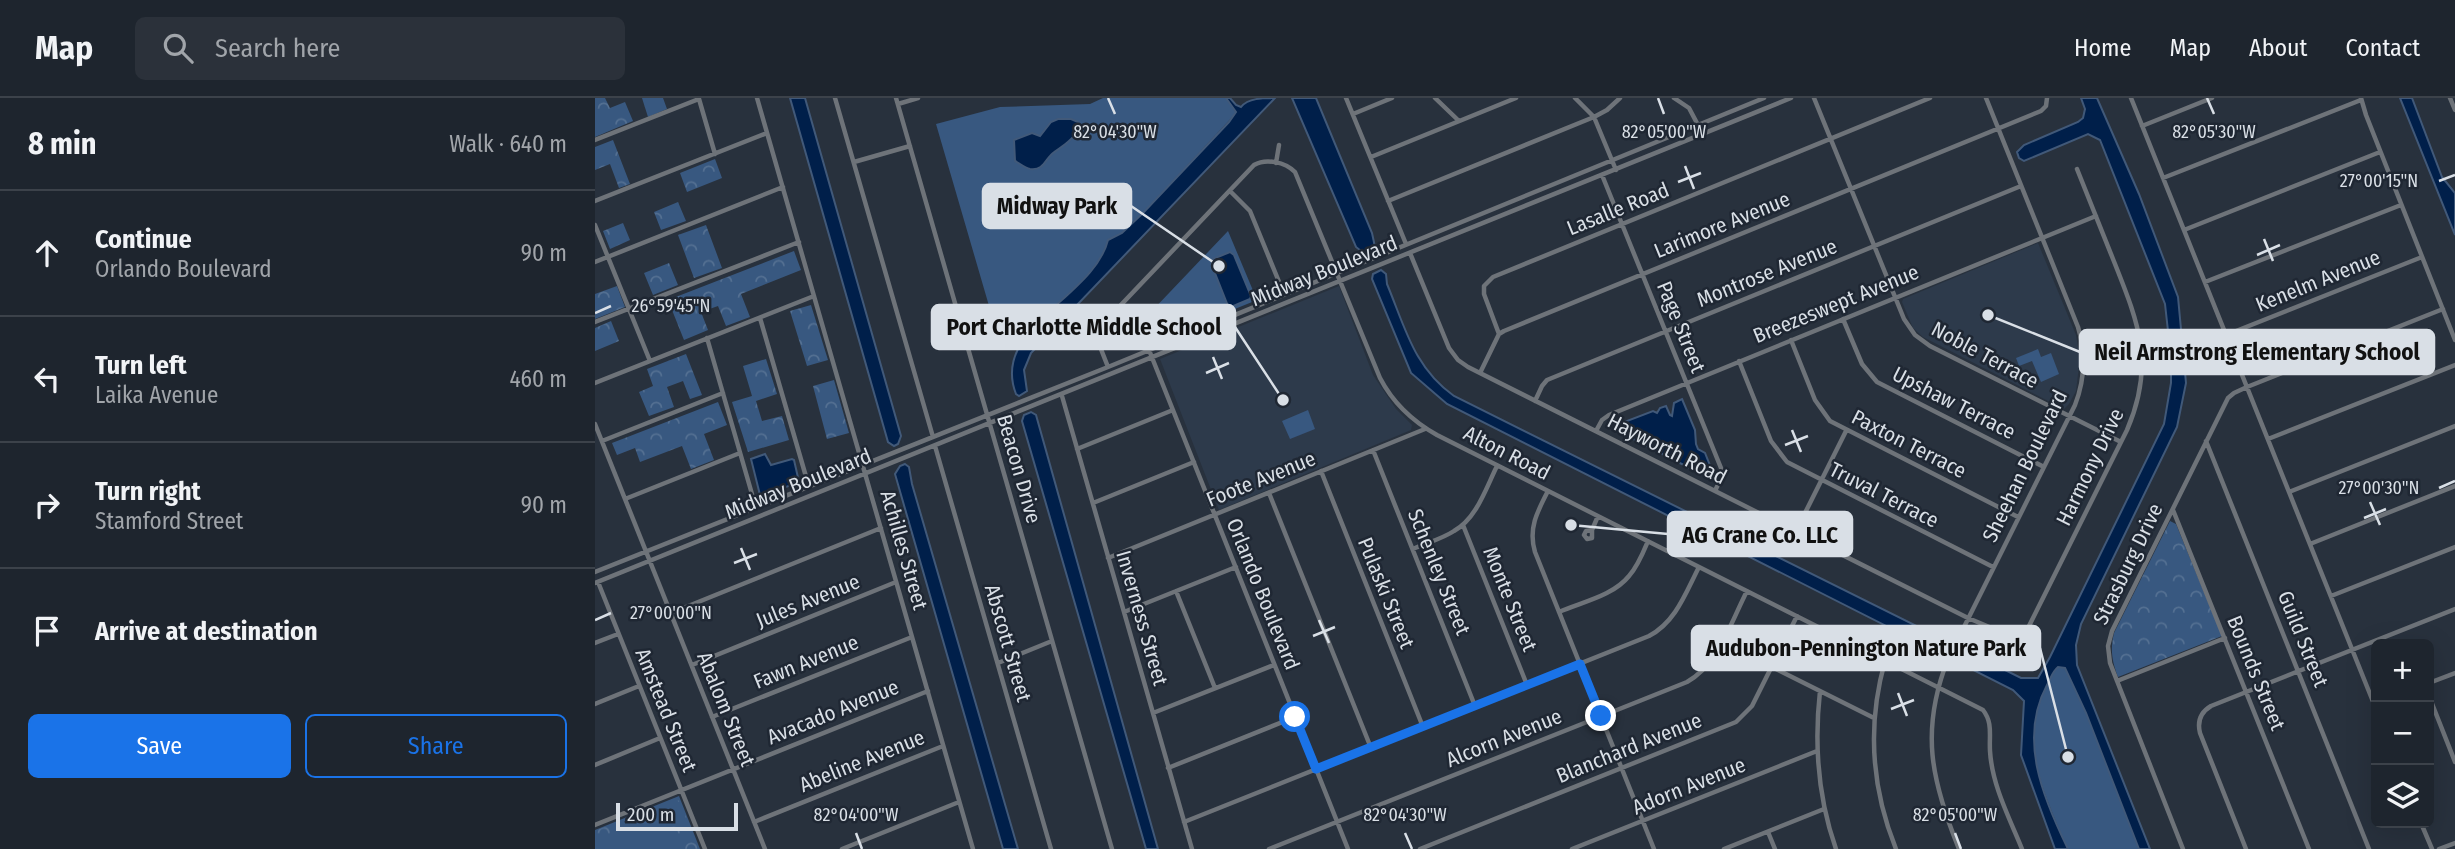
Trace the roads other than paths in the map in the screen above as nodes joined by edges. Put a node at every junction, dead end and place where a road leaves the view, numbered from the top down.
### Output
1 (757, 98) edge
2 (835, 98) edge
3 (918, 98) edge
4 (1346, 98) edge
5 (1392, 98) edge
6 (1435, 98) edge
7 (1516, 98) edge
8 (1575, 98) edge
9 (1620, 98) edge
10 (1674, 98) edge
11 (1744, 98) edge
12 (1764, 98) edge
13 (1791, 98) edge
14 (1814, 98) edge
15 (1930, 98) edge
16 (1986, 98) edge
17 (2047, 98) edge
18 (2131, 98) edge
19 (2212, 98) edge
20 (2450, 98) edge
21 (699, 99) edge
22 (2361, 99) edge
23 (1505, 100) edge
24 (2202, 100) edge
25 (897, 101) edge
26 (1746, 105) junction
27 (2455, 110) edge
28 (1353, 114) junction
29 (1594, 117) junction
30 (1459, 121) junction
31 (1698, 125) junction
32 (2142, 126) junction
33 (1998, 129) junction
34 (767, 133) junction
35 (1830, 139) junction
36 (595, 141) edge
37 (1279, 145) dead end
38 (910, 146) junction
39 (2380, 152) junction
40 (715, 154) junction
41 (1371, 158) junction
42 (1612, 160) junction
43 (854, 162) junction
44 (1276, 163) junction
45 (2077, 169) dead end
46 (1616, 170) junction
47 (1602, 175) junction
48 (2163, 178) junction
49 (2021, 186) junction
50 (783, 187) junction
51 (1851, 189) junction
52 (1230, 191) junction
53 (595, 201) edge
54 (1388, 201) junction
55 (2401, 205) junction
56 (2096, 216) junction
57 (1622, 224) junction
58 (595, 225) edge
59 (2184, 230) junction
60 (2042, 238) junction
61 (799, 242) junction
62 (1406, 244) junction
63 (1874, 247) junction
64 (1410, 253) junction
65 (608, 257) junction
66 (2422, 257) junction
67 (595, 262) edge
68 (1336, 272) junction
69 (1642, 275) junction
70 (1340, 281) junction
71 (2205, 282) junction
72 (1284, 294) junction
73 (814, 296) junction
74 (1895, 298) junction
75 (629, 309) junction
76 (2442, 309) junction
77 (760, 318) junction
78 (1843, 319) junction
79 (595, 322) edge
80 (1666, 332) junction
81 (1499, 334) junction
82 (2226, 335) junction
83 (707, 338) junction
84 (1791, 340) junction
85 (2455, 340) edge
86 (1149, 350) junction
87 (1152, 359) junction
88 (650, 361) junction
89 (1739, 361) junction
90 (2455, 365) edge
91 (1108, 367) junction
92 (1480, 373) junction
93 (595, 383) edge
94 (1686, 383) junction
95 (2247, 387) junction
96 (723, 393) junction
97 (1062, 396) junction
98 (1535, 401) junction
99 (1173, 410) junction
100 (987, 415) junction
101 (2069, 416) junction
102 (595, 424) edge
103 (990, 424) junction
104 (2455, 425) edge
105 (1425, 429) junction
106 (1846, 430) junction
107 (1596, 431) junction
108 (933, 437) junction
109 (2268, 439) junction
110 (602, 440) junction
111 (2206, 440) junction
112 (2121, 442) junction
113 (935, 446) junction
114 (1077, 449) junction
115 (1373, 450) junction
116 (740, 453) junction
117 (1194, 462) junction
118 (863, 465) junction
119 (1497, 466) junction
120 (2044, 467) junction
121 (1321, 471) junction
122 (865, 473) junction
123 (1821, 481) junction
124 (2455, 486) edge
125 (809, 487) junction
126 (1548, 491) junction
127 (1715, 491) junction
128 (2289, 492) junction
129 (1269, 493) junction
130 (625, 499) junction
131 (1093, 503) junction
132 (756, 508) junction
133 (2173, 509) junction
134 (1215, 515) junction
135 (1598, 516) junction
136 (2018, 517) junction
137 (1464, 525) junction
138 (881, 528) junction
139 (1592, 530) dead end
140 (1796, 531) junction
141 (1648, 541) junction
142 (2310, 544) junction
143 (2455, 547) edge
144 (1413, 549) junction
145 (646, 551) junction
146 (1108, 558) junction
147 (650, 561) junction
148 (1699, 566) junction
149 (1235, 567) junction
150 (1993, 567) junction
151 (595, 572) edge
152 (896, 582) junction
153 (596, 583) edge
154 (1176, 591) junction
155 (1747, 591) junction
156 (2331, 596) junction
157 (2455, 609) edge
158 (1124, 612) junction
159 (1559, 612) junction
160 (671, 613) junction
161 (1797, 616) junction
162 (1968, 618) junction
163 (618, 634) junction
164 (912, 637) junction
165 (2225, 638) junction
166 (1052, 641) junction
167 (595, 643) edge
168 (2353, 650) junction
169 (1885, 660) junction
170 (998, 663) junction
171 (1275, 664) junction
172 (1580, 664) junction
173 (692, 665) junction
174 (1772, 667) junction
175 (2299, 671) junction
176 (2455, 673) edge
177 (2117, 681) junction
178 (2434, 681) edge
179 (1527, 685) junction
180 (639, 686) junction
181 (1938, 687) junction
182 (1215, 688) junction
183 (928, 691) junction
184 (1820, 691) junction
185 (2246, 692) junction
186 (2374, 702) edge
187 (2431, 702) edge
188 (595, 704) edge
189 (1475, 706) junction
190 (1153, 713) junction
191 (1601, 716) junction
192 (712, 717) junction
193 (1295, 717) junction
194 (1874, 718) junction
195 (1423, 727) junction
196 (660, 738) junction
197 (943, 746) junction
198 (1371, 748) junction
199 (1817, 751) junction
200 (2455, 762) edge
201 (595, 765) edge
202 (1168, 768) junction
203 (1316, 769) junction
204 (1622, 769) junction
205 (733, 770) junction
206 (681, 791) junction
207 (960, 802) junction
208 (1824, 809) junction
209 (1337, 821) junction
210 (1642, 821) junction
211 (754, 822) junction
212 (1184, 822) junction
213 (595, 825) edge
214 (2423, 828) edge
215 (1768, 832) junction
216 (2455, 843) edge
217 (705, 849) edge
218 (765, 849) edge
219 (842, 849) edge
220 (973, 849) edge
221 (1051, 849) edge
222 (1112, 849) edge
223 (1192, 849) edge
224 (1269, 849) edge
225 (1348, 849) edge
226 (1420, 849) edge
227 (1572, 849) edge
228 (1654, 849) edge
229 (1724, 849) edge
230 (1775, 849) edge
231 (1836, 849) edge
232 (1896, 849) edge
233 (1959, 849) edge
234 (2022, 849) edge
235 (2183, 849) edge
236 (2246, 849) edge
237 (2309, 849) edge
238 (2369, 849) edge
239 (2432, 849) edge
240 (2439, 849) edge

1 - 34 street, Achilles Street
2 - 43 street
3 - 25 street
4 - 28 street
5 - 28 street
6 - 30 street
7 - 23 street
8 - 29 street
9 - 29 street
10 - 31 street
11 - 26 street
12 - 26 street, Midway Boulevard
13 - 46 street, Midway Boulevard
14 - 35 street, Noble Terrace
15 - 35 street, Lasalle Road
16 - 33 street, Sheehan Boulevard
17 - 33 street, Larimore Avenue
18 - 32 street
19 - 24 street
20 - 27 street
21 - 36 street
21 - 40 street
22 - 39 street
22 - 48 street
23 - 30 street
24 - 32 street
25 - 38 street, Beacon Drive
26 - 31 street, Midway Boulevard
28 - 41 street
29 - 42 street
29 - 54 street
30 - 41 street
31 - 42 street, Midway Boulevard
32 - 48 street
33 - 49 street, Sheehan Boulevard
33 - 51 street, Larimore Avenue
34 - 40 street
34 - 50 street, Achilles Street
35 - 51 street, Noble Terrace
35 - 57 street, Lasalle Road
37 - 44 street
38 - 43 street
38 - 100 street, Beacon Drive
39 - 55 street
39 - 59 street
40 - 53 street
41 - 54 street
42 - 46 street
42 - 62 street, Midway Boulevard
43 - 108 street
44 - 52 street
44 - 68 street, Alton Road
45 - 56 street, Harmony Drive
46 - 47 street, Midway Boulevard
47 - 57 street, Page Street
47 - 64 street, Midway Boulevard
48 - 59 street
49 - 60 street, Sheehan Boulevard
49 - 63 street, Montrose Avenue
50 - 61 street, Achilles Street
50 - 65 street
51 - 63 street, Noble Terrace
51 - 69 street, Larimore Avenue
52 - 72 street
52 - 91 street
54 - 62 street
55 - 66 street
55 - 71 street
56 - 60 street, Breezeswept Avenue
56 - 112 street, Harmony Drive
57 - 69 street, Page Street
57 - 81 street, Lasalle Road
58 - 65 street
59 - 71 street
60 - 74 street, Breezeswept Avenue
60 - 101 street, Sheehan Boulevard
61 - 73 street, Achilles Street
61 - 75 street
62 - 68 street, Midway Boulevard
63 - 74 street, Noble Terrace
63 - 80 street, Montrose Avenue
64 - 70 street, Midway Boulevard
64 - 92 street, Hayworth Road
65 - 67 street
65 - 75 street
66 - 76 street
66 - 82 street, Kenelm Avenue
68 - 70 street, Alton Road
68 - 72 street, Midway Boulevard
69 - 80 street, Page Street
69 - 81 street, Larimore Avenue
70 - 87 street, Midway Boulevard
70 - 105 street, Alton Road
71 - 82 street
72 - 86 street, Midway Boulevard
73 - 77 street
73 - 118 street, Achilles Street
74 - 78 street, Breezeswept Avenue
74 - 101 street, Noble Terrace
75 - 79 street
75 - 88 street
76 - 85 street
76 - 95 street
77 - 83 street
77 - 125 street
78 - 84 street, Breezeswept Avenue
78 - 120 street, Upshaw Terrace
80 - 94 street, Page Street
80 - 98 street, Montrose Avenue
81 - 92 street
82 - 95 street
83 - 88 street
83 - 96 street
84 - 89 street, Breezeswept Avenue
84 - 106 street, Paxton Terrace
86 - 87 street, Orlando Boulevard
86 - 91 street, Midway Boulevard
87 - 97 street, Midway Boulevard
87 - 99 street, Orlando Boulevard
88 - 93 street
89 - 94 street, Breezeswept Avenue
89 - 123 street, Truval Terrace
90 - 109 street
91 - 100 street, Midway Boulevard
92 - 98 street, Hayworth Road
94 - 107 street, Breezeswept Avenue
94 - 127 street, Page Street
95 - 109 street
95 - 111 street, Strasburg Drive
96 - 110 street
96 - 116 street
97 - 103 street, Midway Boulevard
97 - 114 street, Inverness Street
98 - 107 street, Hayworth Road
99 - 114 street
99 - 117 street, Orlando Boulevard
100 - 103 street, Beacon Drive
100 - 108 street, Midway Boulevard
101 - 112 street, Noble Terrace
101 - 120 street, Sheehan Boulevard
102 - 110 street, Abalom Street
103 - 113 street, Midway Boulevard
103 - 166 street, Beacon Drive
104 - 128 street
105 - 115 street, Foote Avenue
105 - 119 street, Alton Road
106 - 123 street
106 - 136 street, Paxton Terrace
107 - 127 street, Hayworth Road
108 - 118 street, Midway Boulevard
109 - 128 street
110 - 130 street, Abalom Street
111 - 133 street, Strasburg Drive
111 - 175 street, Guild Street
112 - 162 street, Harmony Drive
113 - 122 street, Midway Boulevard
113 - 170 street, Abscott Street
114 - 131 street, Inverness Street
115 - 121 street, Foote Avenue
115 - 144 street, Schenley Street
116 - 130 street
116 - 132 street
117 - 131 street
117 - 134 street, Orlando Boulevard
118 - 122 street, Achilles Street
118 - 125 street, Midway Boulevard
119 - 126 street, Alton Road
119 - 137 street
120 - 136 street, Sheehan Boulevard
121 - 129 street, Foote Avenue
121 - 195 street, Pulaski Street
122 - 138 street, Achilles Street
122 - 147 street, Midway Boulevard
123 - 140 street
123 - 150 street, Truval Terrace
124 - 142 street
125 - 132 street, Midway Boulevard
126 - 135 street, Alton Road
126 - 159 street
127 - 140 street, Hayworth Road
128 - 142 street
129 - 134 street, Foote Avenue
129 - 198 street
130 - 145 street, Abalom Street
131 - 146 street, Inverness Street
132 - 145 street, Midway Boulevard
133 - 165 street, Bounds Street
133 - 177 street, Strasburg Drive
134 - 146 street, Foote Avenue
134 - 149 street, Orlando Boulevard
135 - 139 street
135 - 141 street, Alton Road
136 - 150 street, Sheehan Boulevard
137 - 144 street
137 - 179 street, Monte Street
138 - 152 street, Achilles Street
138 - 160 street
140 - 162 street, Hayworth Road
141 - 148 street, Alton Road
141 - 159 street
142 - 156 street
143 - 156 street
144 - 189 street, Schenley Street
145 - 147 street, Abalom Street
145 - 151 street, Midway Boulevard
146 - 158 street, Inverness Street
147 - 153 street, Midway Boulevard
147 - 160 street, Abalom Street
148 - 155 street, Alton Road
148 - 172 street
149 - 154 street
149 - 171 street, Orlando Boulevard
150 - 162 street, Sheehan Boulevard
152 - 164 street, Achilles Street
152 - 173 street, Jules Avenue
153 - 163 street, Amstead Street
154 - 158 street
154 - 182 street
155 - 161 street, Alton Road
155 - 191 street, Alcorn Avenue
156 - 168 street
157 - 168 street
158 - 190 street, Inverness Street
159 - 172 street
160 - 173 street, Abalom Street
161 - 169 street, Alton Road
161 - 174 street, Blanchard Avenue
162 - 181 street, Sheehan Boulevard
163 - 167 street
163 - 180 street, Amstead Street
164 - 183 street, Achilles Street
164 - 192 street, Fawn Avenue
165 - 177 street
165 - 185 street, Bounds Street
166 - 170 street
166 - 222 street, Beacon Drive
168 - 175 street
168 - 186 street
169 - 181 street, Alton Road
169 - 194 street
170 - 221 street, Abscott Street
171 - 182 street
171 - 193 street, Orlando Boulevard
172 - 179 street
172 - 191 street
173 - 192 street, Abalom Street
174 - 184 street
174 - 204 street, Blanchard Avenue
175 - 185 street
175 - 238 street, Guild Street
176 - 178 street
177 - 235 street, Strasburg Drive
179 - 189 street
180 - 188 street
180 - 196 street, Amstead Street
181 - 233 street, Sheehan Boulevard
181 - 234 street, Alton Road
182 - 190 street
183 - 197 street, Achilles Street
183 - 205 street, Avacado Avenue
184 - 194 street
184 - 199 street
185 - 236 street
185 - 237 street, Bounds Street
187 - 200 street
189 - 195 street
190 - 202 street, Inverness Street
191 - 204 street
191 - 209 street, Alcorn Avenue
192 - 205 street, Abalom Street
193 - 202 street
193 - 203 street, Orlando Boulevard
194 - 232 street
195 - 198 street
196 - 201 street
196 - 206 street, Amstead Street
197 - 207 street, Achilles Street
197 - 211 street, Abeline Avenue
198 - 203 street
199 - 208 street
199 - 210 street, Adorn Avenue
202 - 212 street, Inverness Street
203 - 209 street, Orlando Boulevard
203 - 212 street
204 - 210 street
204 - 226 street, Blanchard Avenue
205 - 206 street, Avacado Avenue
205 - 211 street, Abalom Street
206 - 213 street, Avacado Avenue
206 - 217 street, Amstead Street
207 - 219 street
207 - 220 street, Achilles Street
208 - 215 street
208 - 231 street
209 - 224 street, Alcorn Avenue
209 - 225 street, Orlando Boulevard
210 - 227 street, Adorn Avenue
210 - 228 street
211 - 218 street, Abalom Street
212 - 223 street, Inverness Street
214 - 239 street
215 - 229 street
215 - 230 street
216 - 240 street

